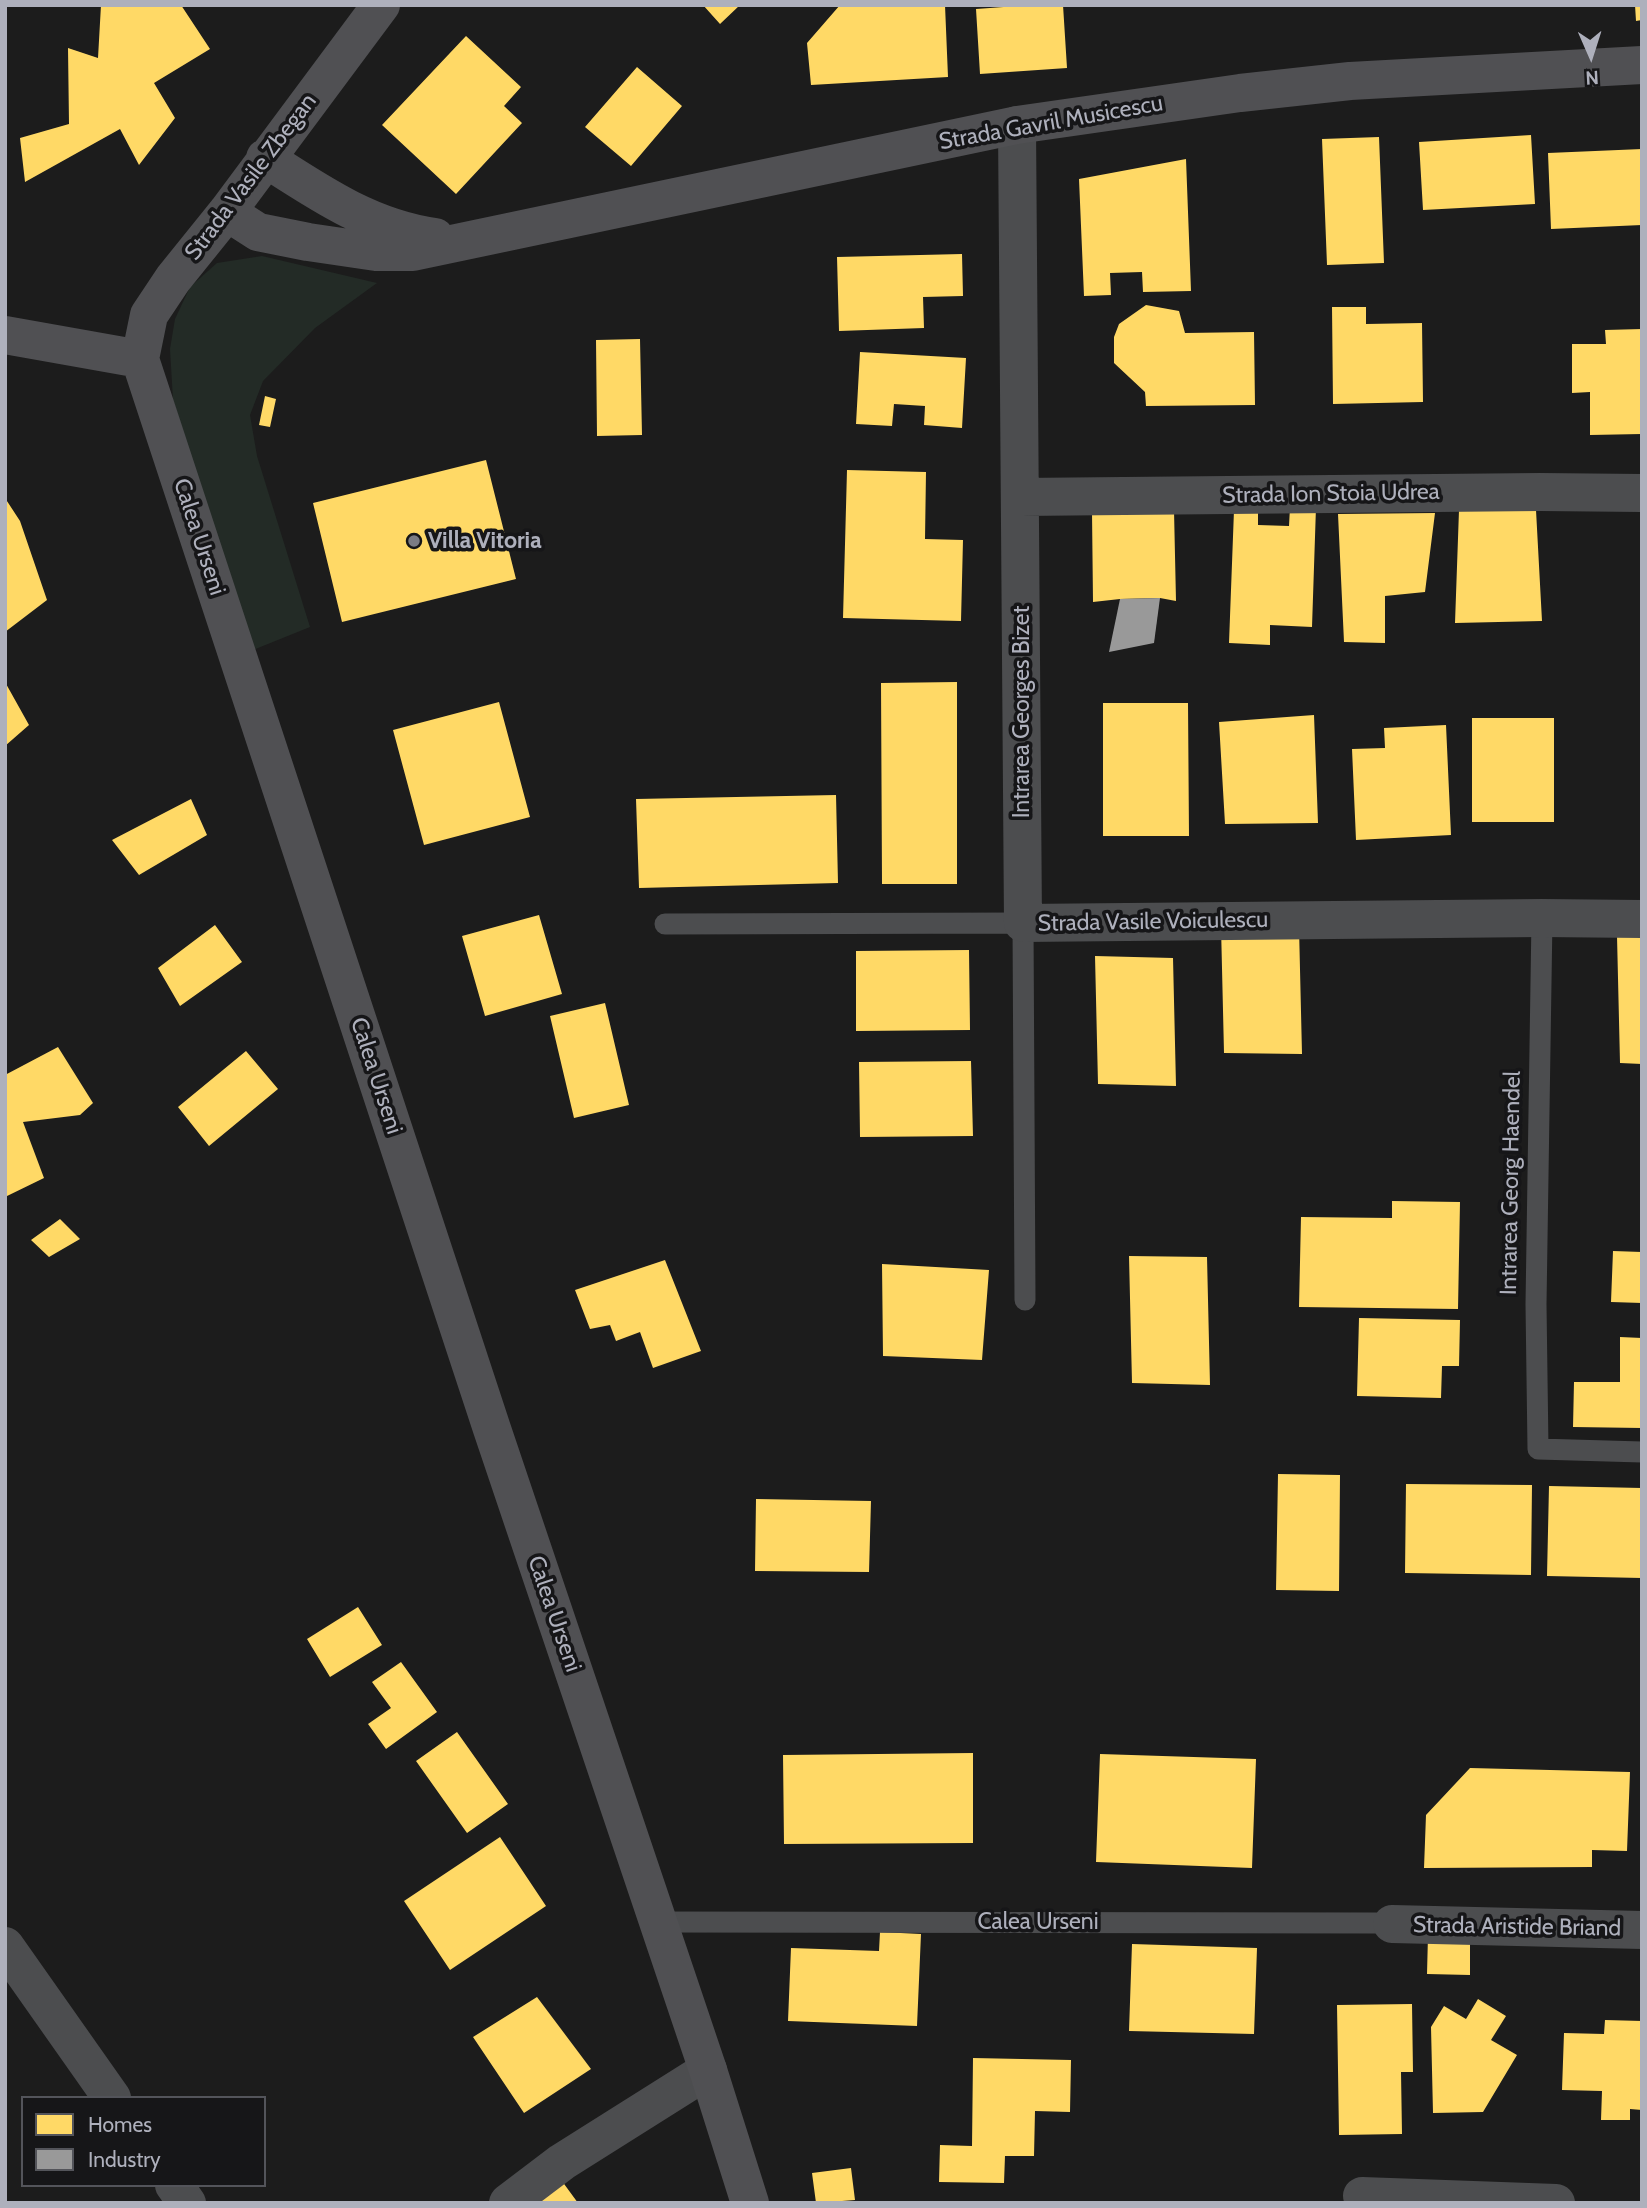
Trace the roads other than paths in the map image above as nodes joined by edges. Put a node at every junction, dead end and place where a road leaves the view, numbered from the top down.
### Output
1 (381, 5) edge
2 (1642, 65) edge
3 (1017, 125) junction
4 (265, 158) junction
5 (227, 212) junction
6 (468, 242) junction
7 (5, 335) edge
8 (140, 359) junction
9 (1642, 493) edge
10 (1020, 497) junction
11 (1542, 918) junction
12 (1642, 919) edge
13 (1023, 923) junction
14 (665, 924) dead end
15 (1025, 1300) dead end
16 (1642, 1452) edge
17 (657, 1922) junction
18 (1384, 1923) joint
19 (1642, 1930) edge
20 (5, 1947) edge
21 (708, 2070) junction
22 (111, 2096) edge
23 (175, 2187) edge
24 (1362, 2196) dead end
25 (187, 2203) edge
26 (509, 2203) edge
27 (750, 2203) edge
28 (1556, 2203) edge

1 - 4 street, Strada Vasile Zbegan
2 - 3 street, Strada Gavril Musicescu
3 - 6 street, Strada Gavril Musicescu
3 - 10 street, Intrarea Georges Bizet
4 - 5 street, Strada Vasile Zbegan
4 - 6 street, Strada Gavril Musicescu
5 - 6 street, Strada Gavril Musicescu
5 - 8 street, Strada Vasile Zbegan
7 - 8 street
8 - 17 street, Calea Urseni
9 - 10 street, Strada Ion Stoia Udrea
10 - 13 street, Intrarea Georges Bizet
11 - 12 street, Strada Vasile Voiculescu
11 - 13 street, Strada Vasile Voiculescu
11 - 16 lane, Intrarea Georg Haendel
13 - 14 lane, Strada Vasile Voiculescu
13 - 15 lane, Intrarea Georges Bizet
17 - 18 lane, Calea Urseni
17 - 21 street, Calea Urseni
18 - 19 street, Strada Aristide Briand
20 - 22 street
21 - 26 street
21 - 27 street, Calea Urseni
23 - 25 street
24 - 28 street

